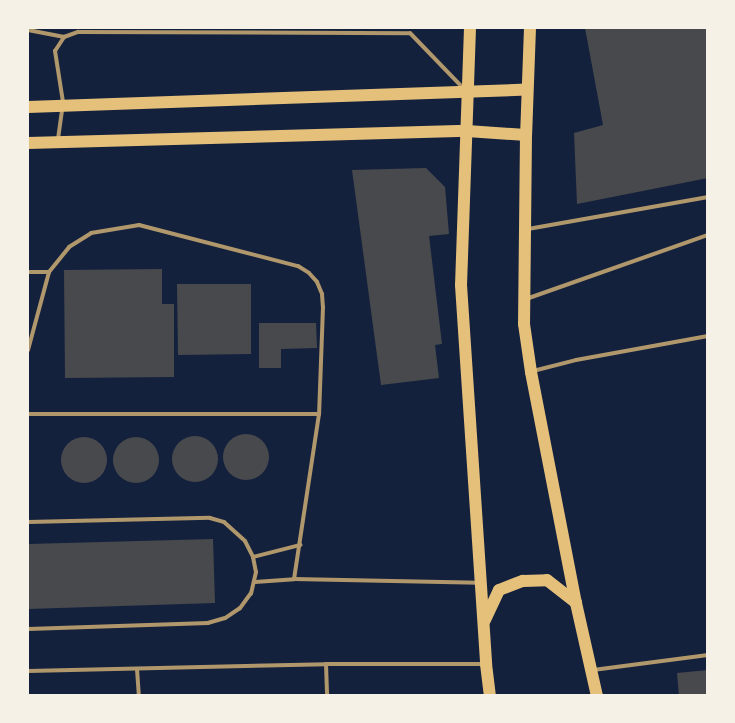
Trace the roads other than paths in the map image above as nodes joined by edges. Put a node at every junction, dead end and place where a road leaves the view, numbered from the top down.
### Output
1 (410, 28) edge
2 (470, 28) edge
3 (530, 28) edge
4 (28, 30) edge
5 (410, 33) junction
6 (64, 37) junction
7 (527, 90) junction
8 (467, 92) junction
9 (63, 106) junction
10 (28, 107) edge
11 (467, 131) junction
12 (526, 134) junction
13 (58, 142) junction
14 (28, 143) edge
15 (708, 197) edge
16 (524, 230) junction
17 (708, 235) edge
18 (28, 272) edge
19 (49, 272) junction
20 (524, 300) junction
21 (708, 336) edge
22 (28, 350) edge
23 (531, 372) junction
24 (28, 414) edge
25 (320, 414) junction
26 (28, 522) edge
27 (300, 545) junction
28 (253, 557) junction
29 (294, 579) junction
30 (254, 582) junction
31 (481, 583) junction
32 (576, 603) junction
33 (484, 622) junction
34 (28, 629) edge
35 (708, 656) edge
36 (326, 664) junction
37 (486, 664) junction
38 (137, 669) junction
39 (592, 670) junction
40 (28, 671) edge
41 (139, 696) edge
42 (327, 696) edge
43 (490, 696) edge
44 (597, 696) edge

1 - 5 lane
2 - 8 main road
3 - 7 main road
4 - 6 lane
5 - 6 lane
5 - 8 lane
6 - 9 lane
7 - 8 main road
7 - 12 main road
8 - 9 main road
8 - 11 main road
9 - 10 main road
9 - 13 lane
11 - 12 main road
11 - 13 main road
11 - 31 main road
12 - 16 main road
13 - 14 main road
15 - 16 lane
16 - 20 main road
17 - 20 lane
18 - 19 lane
19 - 22 lane
19 - 25 lane
20 - 23 main road
21 - 23 lane
23 - 32 main road
24 - 25 lane
25 - 27 lane
26 - 28 lane
27 - 28 lane
27 - 29 lane
28 - 30 lane
29 - 30 lane
29 - 31 lane
30 - 34 lane
31 - 33 main road
32 - 33 main road
32 - 39 main road
33 - 37 main road
35 - 39 lane
36 - 37 lane
36 - 38 lane
36 - 42 lane
37 - 43 main road
38 - 40 lane
38 - 41 lane
39 - 44 main road

